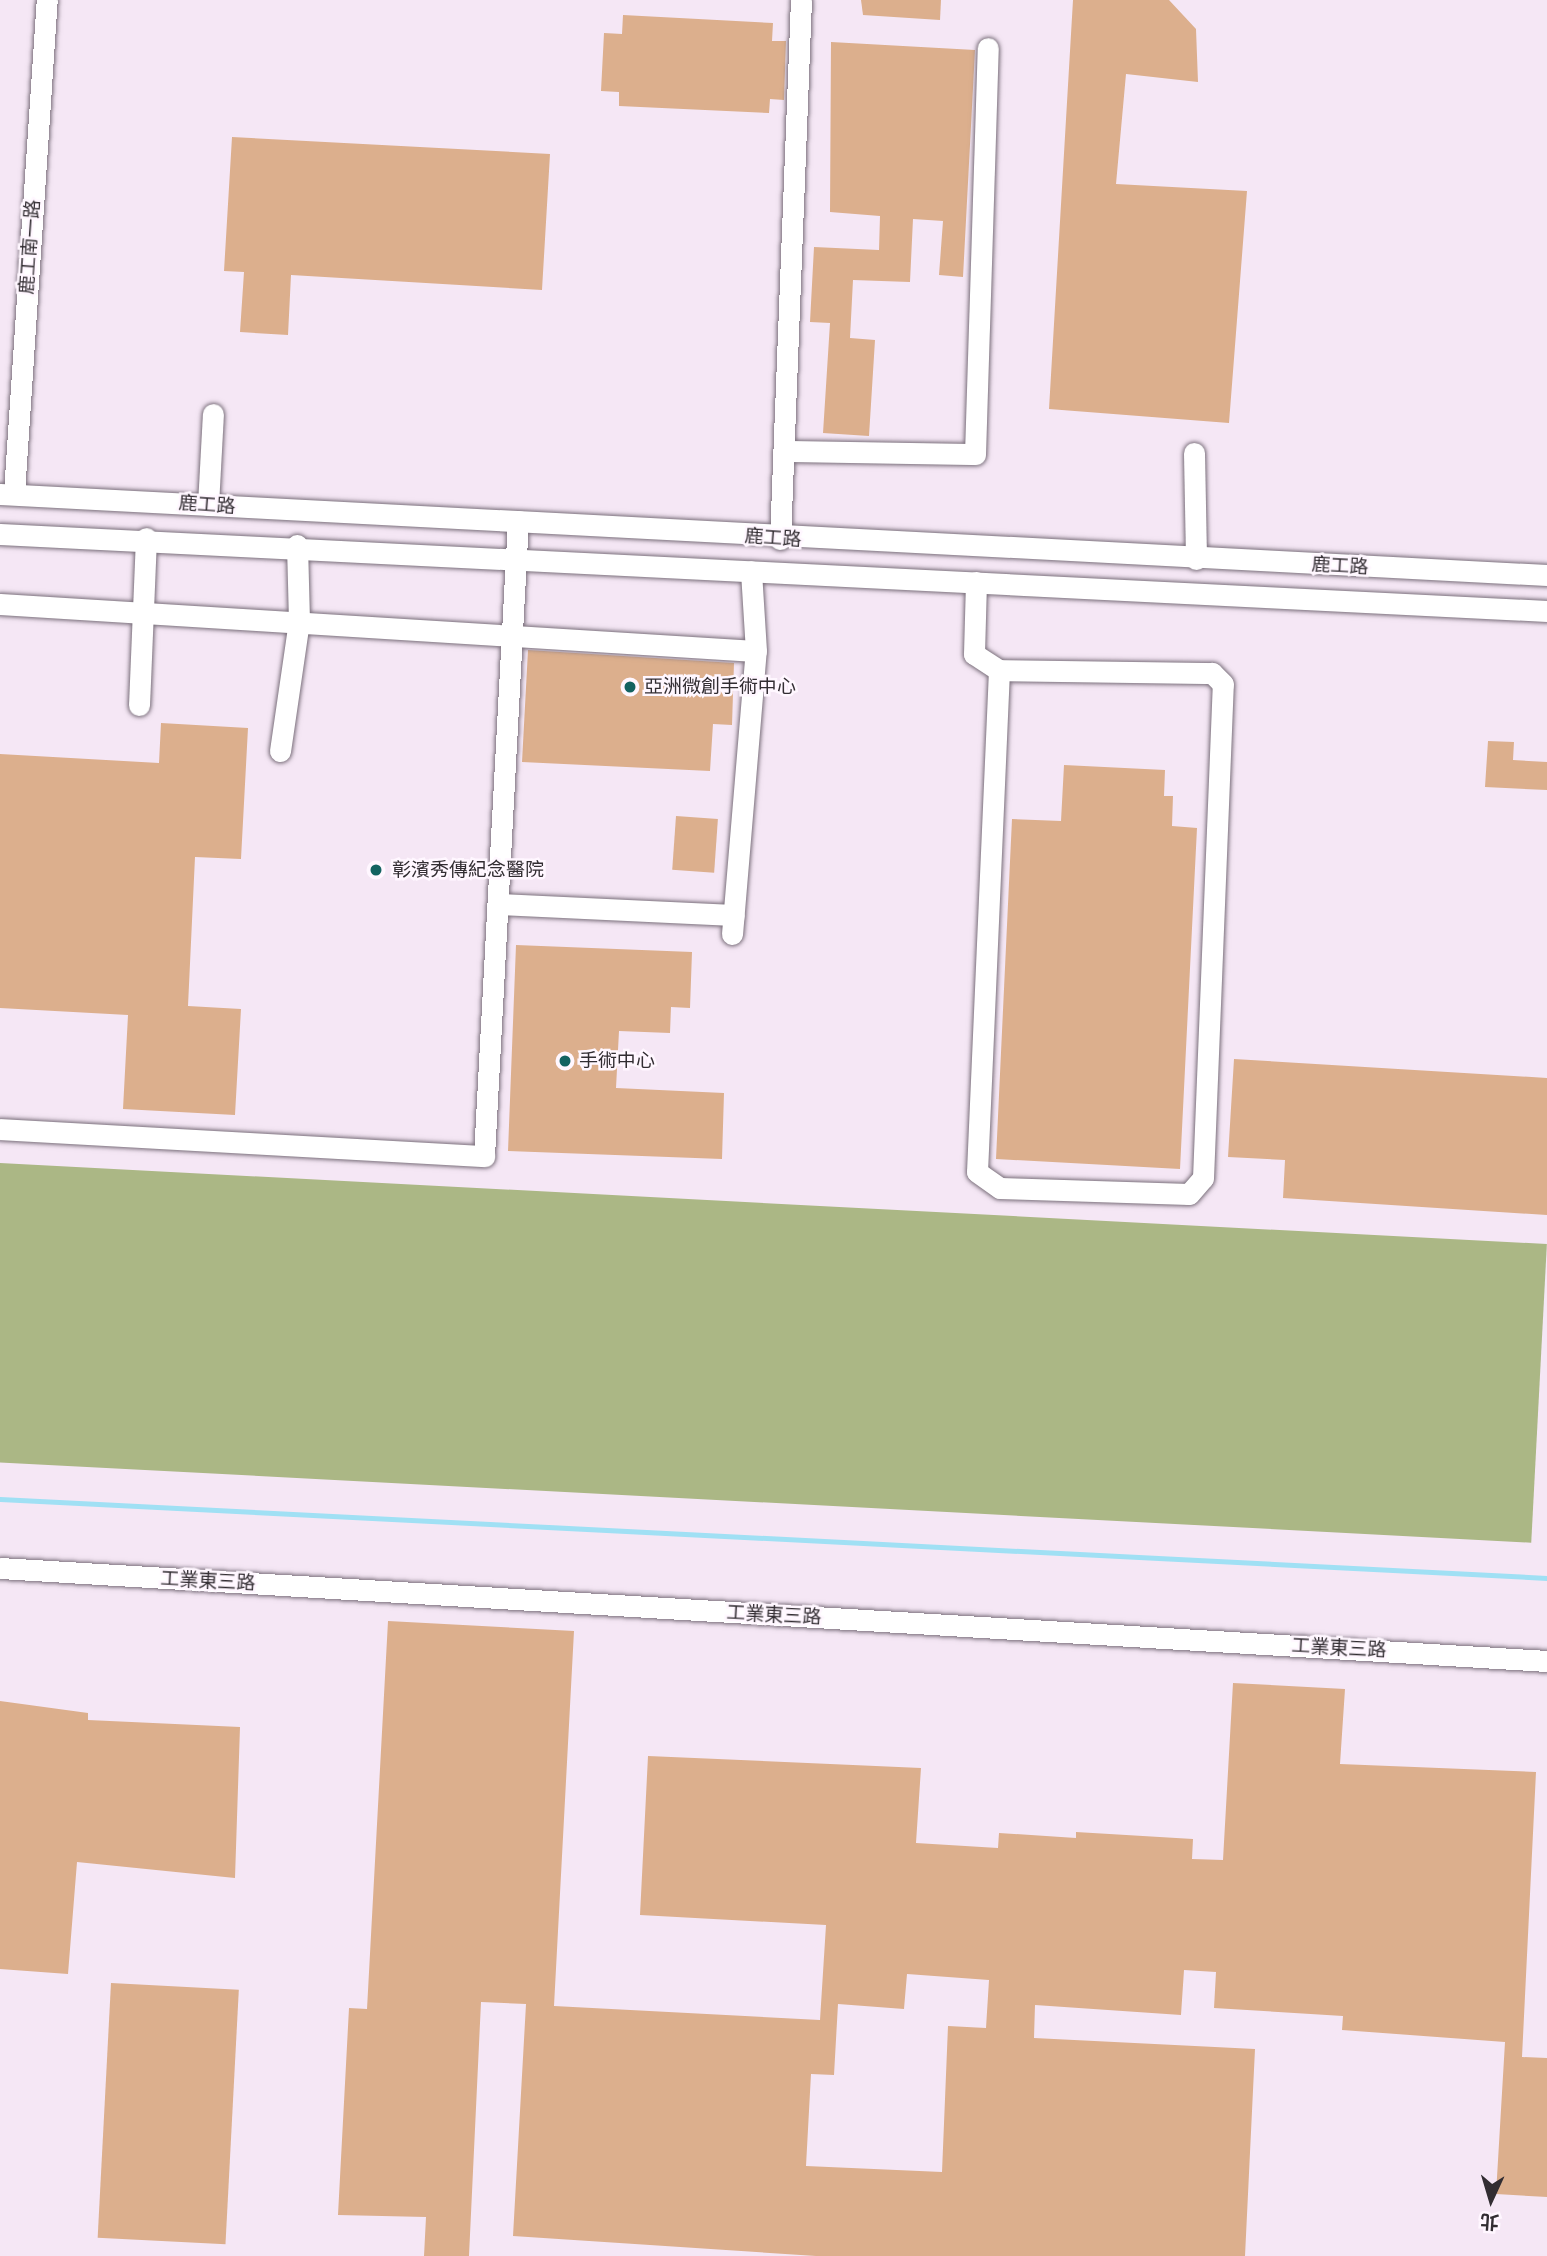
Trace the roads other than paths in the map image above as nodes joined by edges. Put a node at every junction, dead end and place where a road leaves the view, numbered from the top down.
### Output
1 (47, 0) edge
2 (801, 0) edge
3 (988, 48) dead end
4 (213, 414) dead end
5 (785, 451) junction
6 (1194, 453) dead end
7 (7, 494) edge
8 (208, 505) junction
9 (518, 521) junction
10 (1, 534) edge
11 (146, 538) junction
12 (780, 539) junction
13 (297, 545) junction
14 (514, 559) junction
15 (1196, 559) junction
16 (751, 571) junction
17 (1547, 575) edge
18 (976, 582) junction
19 (0, 604) edge
20 (1547, 611) edge
21 (146, 613) junction
22 (299, 621) junction
23 (512, 633) junction
24 (756, 651) junction
25 (999, 670) junction
26 (139, 705) dead end
27 (280, 751) dead end
28 (499, 904) junction
29 (0, 1129) edge
30 (0, 1568) edge
31 (1547, 1661) edge

1 - 7 street, 鹿工南一路
2 - 5 street
3 - 5 street
4 - 8 street
5 - 12 street
6 - 15 street
7 - 8 street, 鹿工路
8 - 9 street, 鹿工路
9 - 12 street, 鹿工路
9 - 14 street
10 - 11 street, 鹿工路
11 - 13 street, 鹿工路
11 - 21 street
12 - 15 street, 鹿工路
13 - 14 street, 鹿工路
13 - 22 street
14 - 16 street, 鹿工路
14 - 23 street
15 - 17 street, 鹿工路
16 - 18 street, 鹿工路
16 - 24 street
18 - 20 street, 鹿工路
18 - 25 street
19 - 21 street
21 - 22 street
21 - 26 street
22 - 23 street
22 - 27 street
23 - 24 street
23 - 28 street
24 - 28 street
25 - 25 street
28 - 29 street
30 - 31 street, 工業東三路

